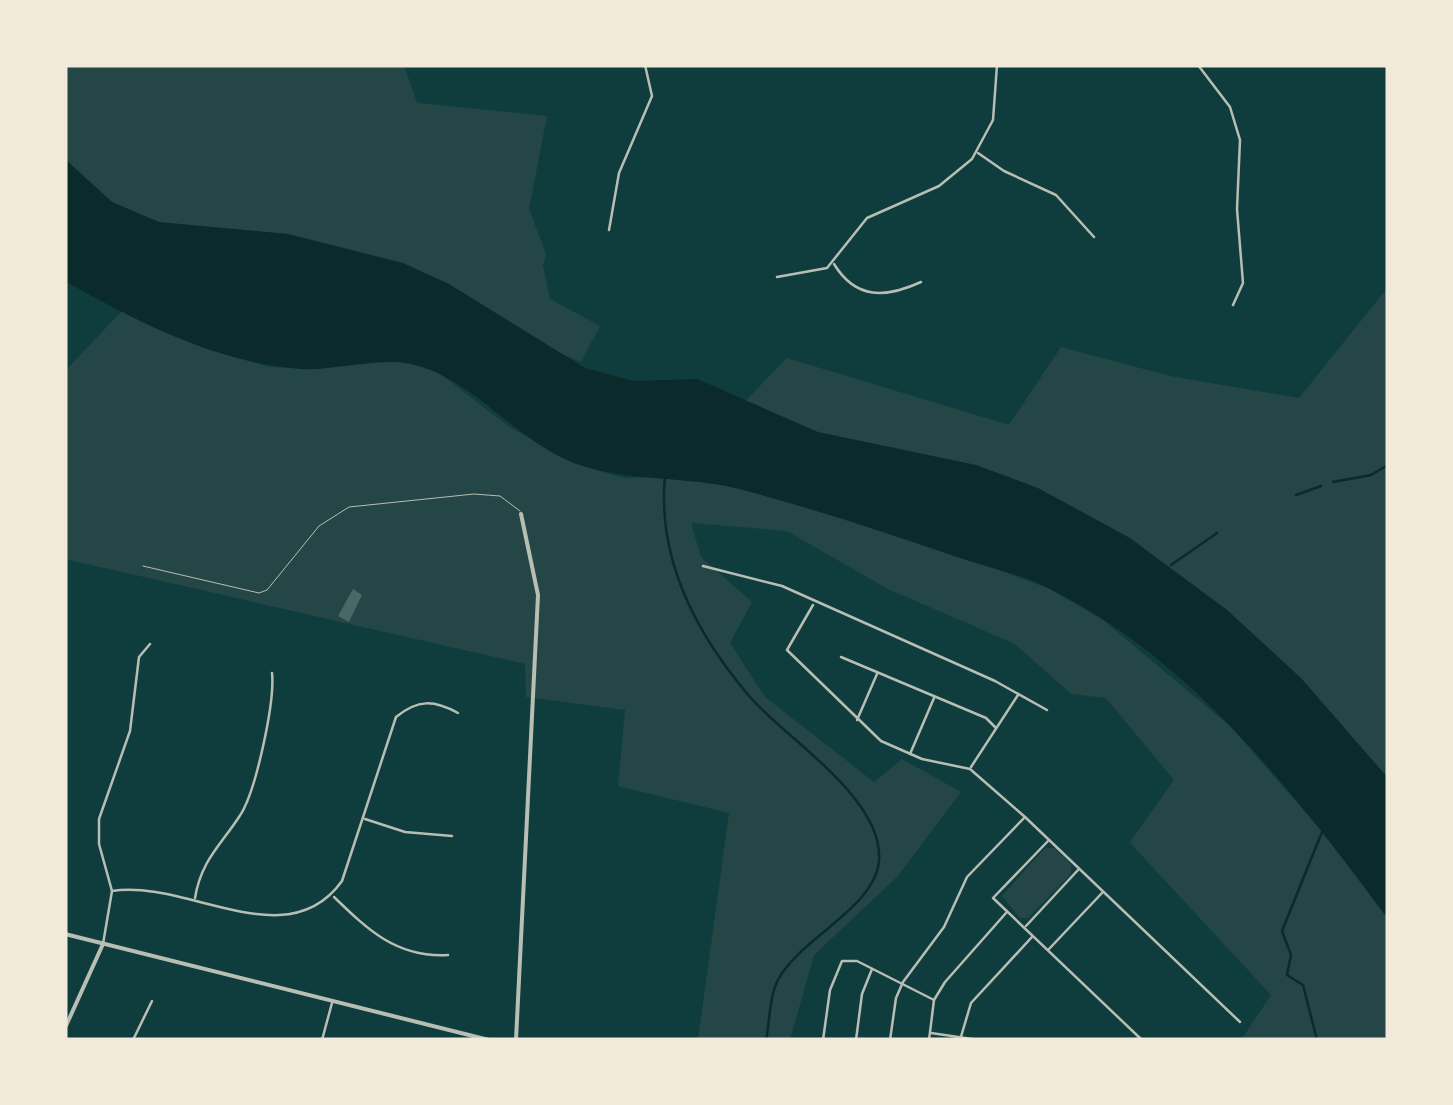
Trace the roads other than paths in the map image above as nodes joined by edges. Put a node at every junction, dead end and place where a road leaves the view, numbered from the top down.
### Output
1 (645, 65) edge
2 (996, 65) edge
3 (1198, 65) edge
4 (977, 151) junction
5 (609, 230) dead end
6 (1094, 237) dead end
7 (833, 263) junction
8 (777, 277) dead end
9 (921, 282) dead end
10 (1233, 304) dead end
11 (522, 514) joint
12 (143, 566) dead end
13 (704, 566) dead end
14 (814, 604) junction
15 (150, 644) dead end
16 (841, 656) dead end
17 (878, 672) junction
18 (272, 673) dead end
19 (1019, 694) junction
20 (935, 696) junction
21 (1047, 710) dead end
22 (458, 713) dead end
23 (857, 720) junction
24 (996, 728) junction
25 (910, 754) junction
26 (970, 769) junction
27 (1026, 816) junction
28 (363, 819) junction
29 (452, 836) dead end
30 (1050, 839) junction
31 (1079, 869) junction
32 (112, 890) junction
33 (1103, 892) junction
34 (332, 895) junction
35 (195, 900) junction
36 (1008, 912) junction
37 (1024, 928) junction
38 (65, 934) edge
39 (1033, 936) junction
40 (102, 944) junction
41 (1048, 950) junction
42 (448, 955) dead end
43 (872, 968) junction
44 (903, 982) junction
45 (934, 1000) junction
46 (152, 1001) dead end
47 (332, 1002) junction
48 (1240, 1022) dead end
49 (65, 1028) edge
50 (930, 1033) junction
51 (961, 1038) edge
52 (133, 1040) edge
53 (322, 1040) edge
54 (489, 1040) edge
55 (516, 1040) edge
56 (823, 1040) edge
57 (856, 1040) edge
58 (890, 1040) edge
59 (929, 1040) edge
60 (980, 1040) edge
61 (1142, 1040) edge

1 - 5 street
2 - 4 street
3 - 10 street
4 - 6 street
4 - 7 street
7 - 8 street
7 - 9 street
11 - 12 lane
11 - 55 street
13 - 14 street
14 - 19 street
14 - 23 street
15 - 32 street
16 - 17 street
17 - 20 street
17 - 23 street
18 - 35 street
19 - 21 street
19 - 24 street
20 - 24 street
20 - 25 street
22 - 28 street
23 - 25 street
24 - 26 street
25 - 26 street
26 - 27 street
27 - 30 street
27 - 44 street
28 - 29 street
28 - 34 street
30 - 31 street
30 - 36 street
31 - 33 street
31 - 37 street
32 - 35 street
32 - 40 street
33 - 41 street
33 - 48 street
34 - 35 street
34 - 42 street
36 - 37 street
36 - 45 street
37 - 39 street
38 - 40 street
39 - 41 street
39 - 51 street
40 - 47 street
40 - 49 street
41 - 61 street
43 - 44 street
43 - 56 street
43 - 57 street
44 - 45 street
44 - 58 street
45 - 50 street
46 - 52 street
47 - 53 street
47 - 54 street
50 - 51 street
50 - 59 street
51 - 60 street

